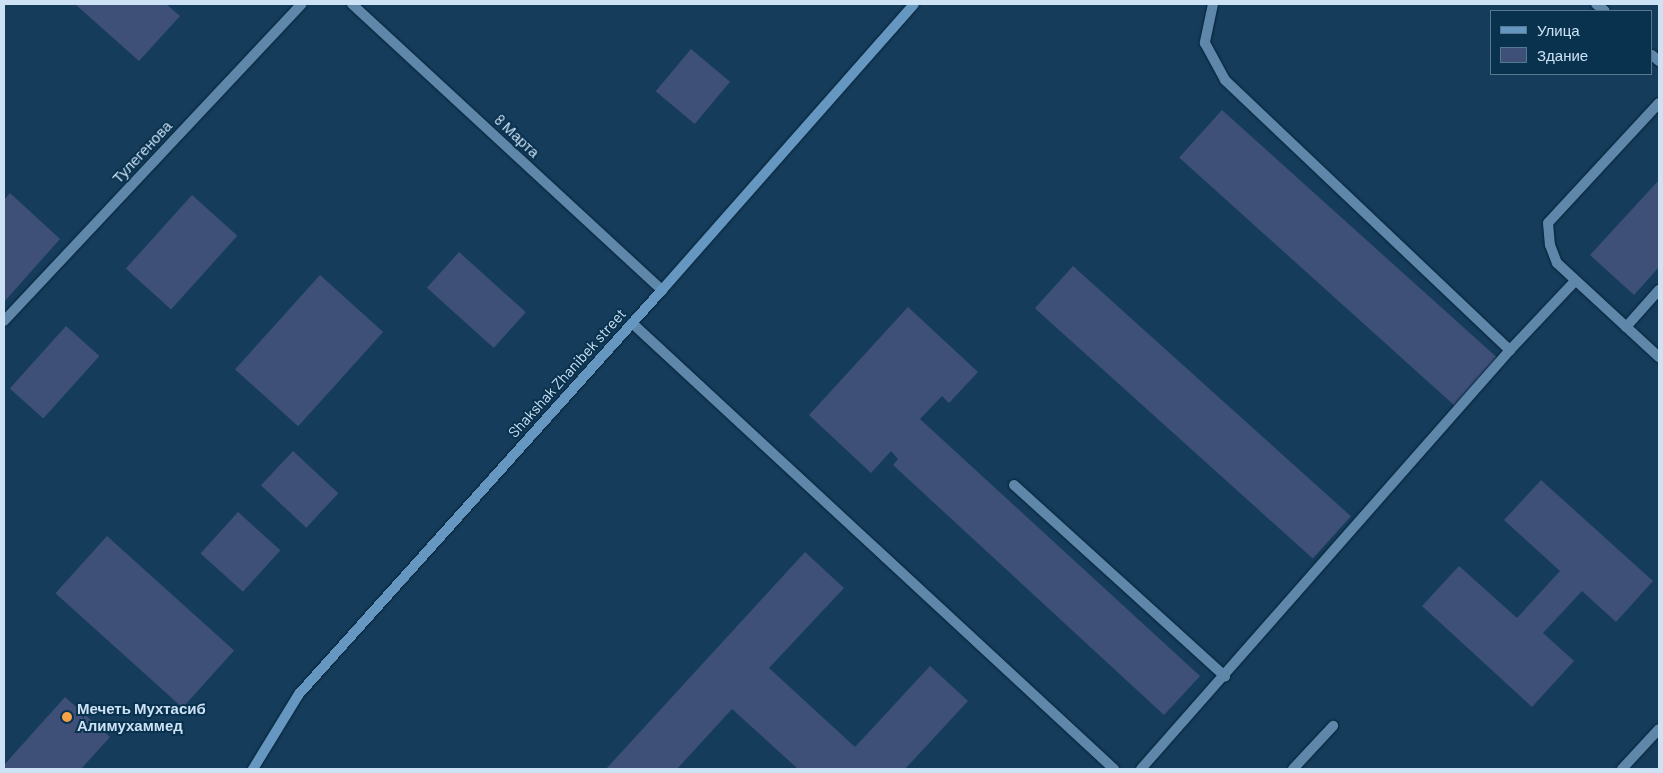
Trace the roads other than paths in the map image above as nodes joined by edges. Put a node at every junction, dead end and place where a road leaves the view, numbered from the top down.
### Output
1 (302, 4) edge
2 (352, 4) edge
3 (914, 4) edge
4 (1213, 4) edge
5 (1659, 103) edge
6 (1575, 281) junction
7 (662, 290) junction
8 (1659, 290) edge
9 (4, 320) edge
10 (632, 323) junction
11 (1626, 327) junction
12 (1510, 350) junction
13 (1659, 357) edge
14 (1014, 485) dead end
15 (1225, 676) junction
16 (1333, 726) dead end
17 (1659, 729) edge
18 (253, 769) edge
19 (1114, 769) edge
20 (1141, 769) edge
21 (1294, 769) edge
22 (1622, 769) edge

1 - 9 street, Тулегенова
2 - 7 street, 8 Марта
3 - 7 main road, Shakshak Zhanibek street
4 - 12 street
5 - 6 street
6 - 11 street
6 - 12 street
7 - 10 main road, Shakshak Zhanibek street
8 - 11 street
10 - 18 main road, Shakshak Zhanibek street
10 - 19 street
11 - 13 street
12 - 15 street
14 - 15 street
15 - 20 street
16 - 21 street
17 - 22 street

